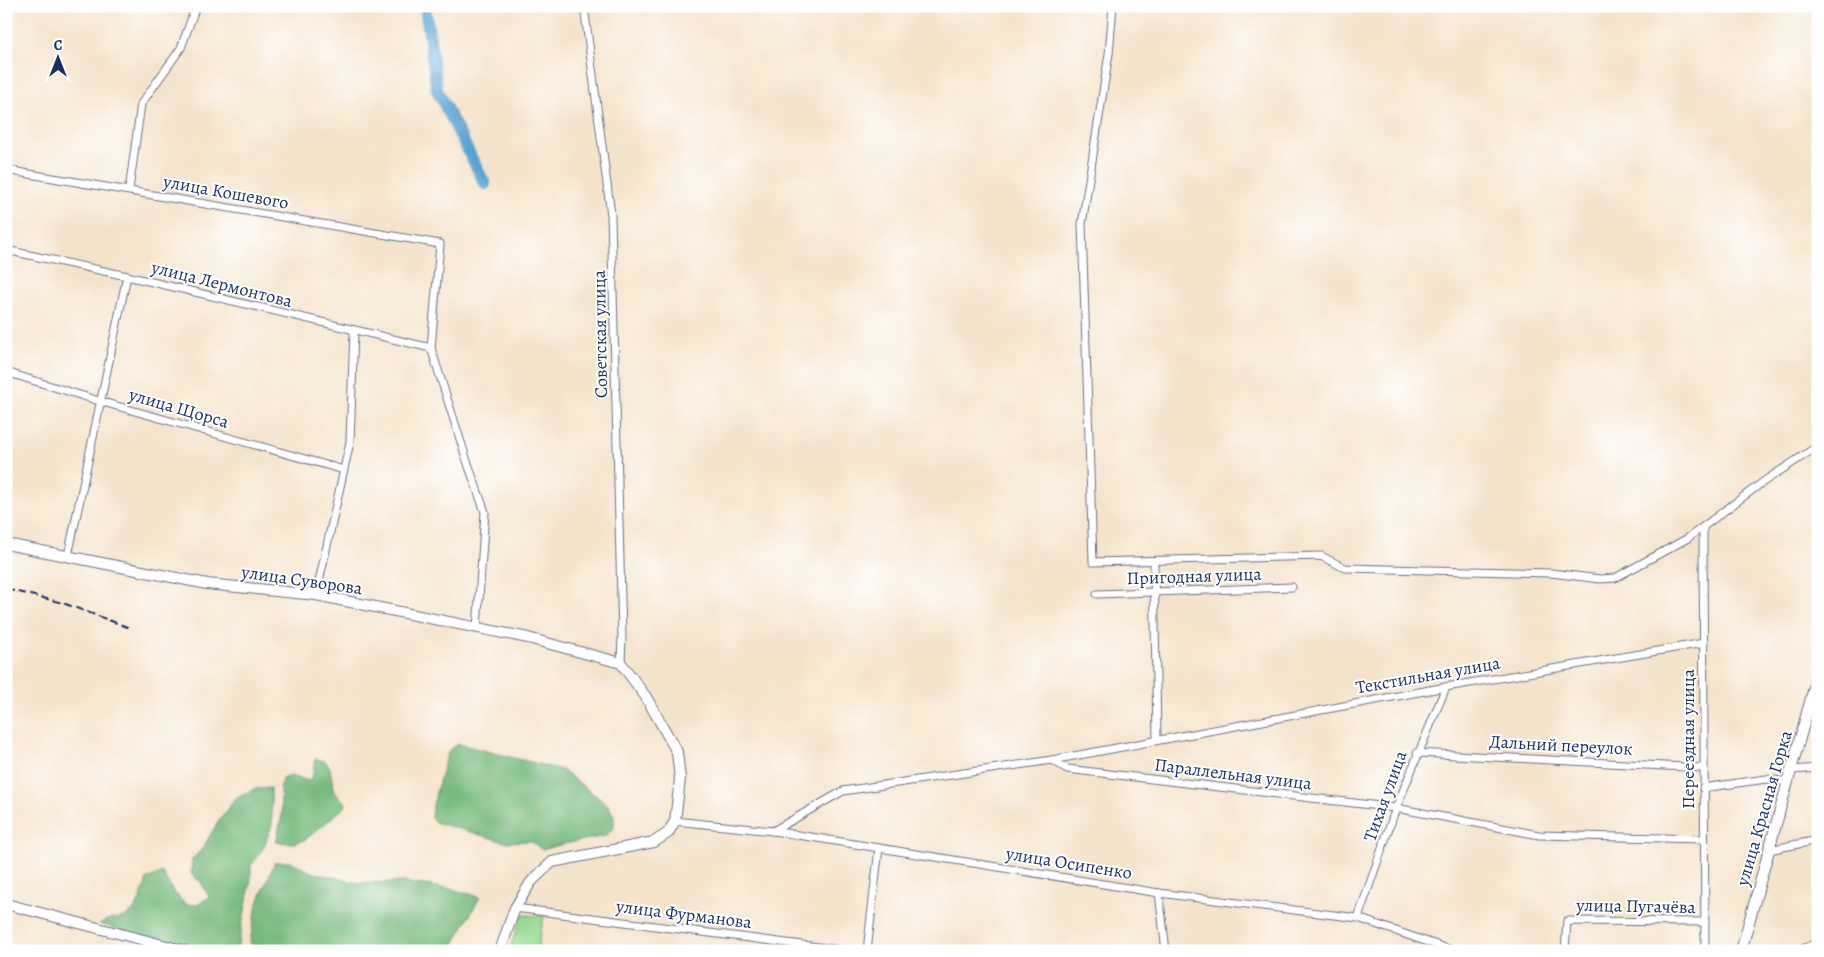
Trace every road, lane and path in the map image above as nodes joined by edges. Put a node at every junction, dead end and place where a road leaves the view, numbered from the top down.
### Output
1 (196, 6) edge
2 (584, 6) edge
3 (1113, 6) edge
4 (6, 170) edge
5 (129, 190) junction
6 (6, 250) edge
7 (127, 276) junction
8 (354, 331) junction
9 (431, 348) junction
10 (6, 372) edge
11 (99, 401) junction
12 (1818, 446) edge
13 (344, 470) junction
14 (1704, 528) junction
15 (6, 544) edge
16 (68, 556) junction
17 (1154, 562) junction
18 (1292, 587) dead end
19 (1154, 593) junction
20 (1097, 594) dead end
21 (316, 595) junction
22 (477, 628) junction
23 (1704, 643) junction
24 (621, 663) junction
25 (1818, 673) edge
26 (1446, 687) junction
27 (1157, 739) junction
28 (1417, 752) junction
29 (1052, 760) junction
30 (1703, 768) junction
31 (1818, 768) edge
32 (1792, 770) junction
33 (1789, 782) junction
34 (1703, 788) junction
35 (1396, 808) junction
36 (675, 821) junction
37 (773, 831) junction
38 (1703, 840) junction
39 (1818, 840) edge
40 (879, 848) junction
41 (1769, 850) junction
42 (1159, 893) junction
43 (6, 904) edge
44 (515, 908) junction
45 (1358, 918) junction
46 (1705, 922) junction
47 (1818, 942) edge
48 (186, 951) edge
49 (500, 951) edge
50 (849, 951) edge
51 (867, 951) edge
52 (1166, 951) edge
53 (1454, 951) edge
54 (1565, 951) edge
55 (1705, 951) edge
56 (1741, 951) edge
57 (1798, 951) edge

1 - 5 street
2 - 24 street, Советская улица
3 - 17 street
4 - 5 street, улица Кошевого
5 - 9 street, улица Кошевого
6 - 7 street, улица Лермонтова
7 - 8 street, улица Лермонтова
7 - 11 street
8 - 9 street, улица Лермонтова
8 - 13 street
9 - 22 street
10 - 11 street, улица Щорса
11 - 13 street, улица Щорса
11 - 16 street
12 - 14 street
13 - 21 street
14 - 17 street
14 - 23 street, Переездная улица
15 - 16 street, улица Суворова
16 - 21 street, улица Суворова
17 - 19 street
18 - 19 street, Пригодная улица
19 - 20 street, Пригодная улица
19 - 27 street
21 - 22 street, улица Суворова
22 - 24 street, улица Суворова
23 - 26 street, Текстильная улица
23 - 30 street, Переездная улица
24 - 36 street
25 - 32 street, улица Красная Горка
26 - 27 street, Текстильная улица
26 - 28 street, Тихая улица
27 - 29 street, Текстильная улица
28 - 30 street, Дальний переулок
28 - 35 street, Тихая улица
29 - 35 street, Параллельная улица
29 - 37 street
30 - 34 street, Переездная улица
31 - 32 street
32 - 33 street, улица Красная Горка
33 - 34 street
33 - 41 street, улица Красная Горка
34 - 38 street, Переездная улица
35 - 38 street, Параллельная улица
35 - 45 street, Тихая улица
36 - 37 street, улица Осипенко
36 - 44 street
37 - 40 street, улица Осипенко
38 - 46 street, Переездная улица
39 - 41 street
40 - 42 street, улица Осипенко
40 - 51 street
41 - 56 street, улица Красная Горка
42 - 45 street, улица Осипенко
42 - 52 street
43 - 48 street
44 - 49 street
44 - 50 street, улица Фурманова
45 - 53 street, улица Осипенко
46 - 54 street, улица Пугачёва
46 - 55 street, Переездная улица
47 - 57 street

